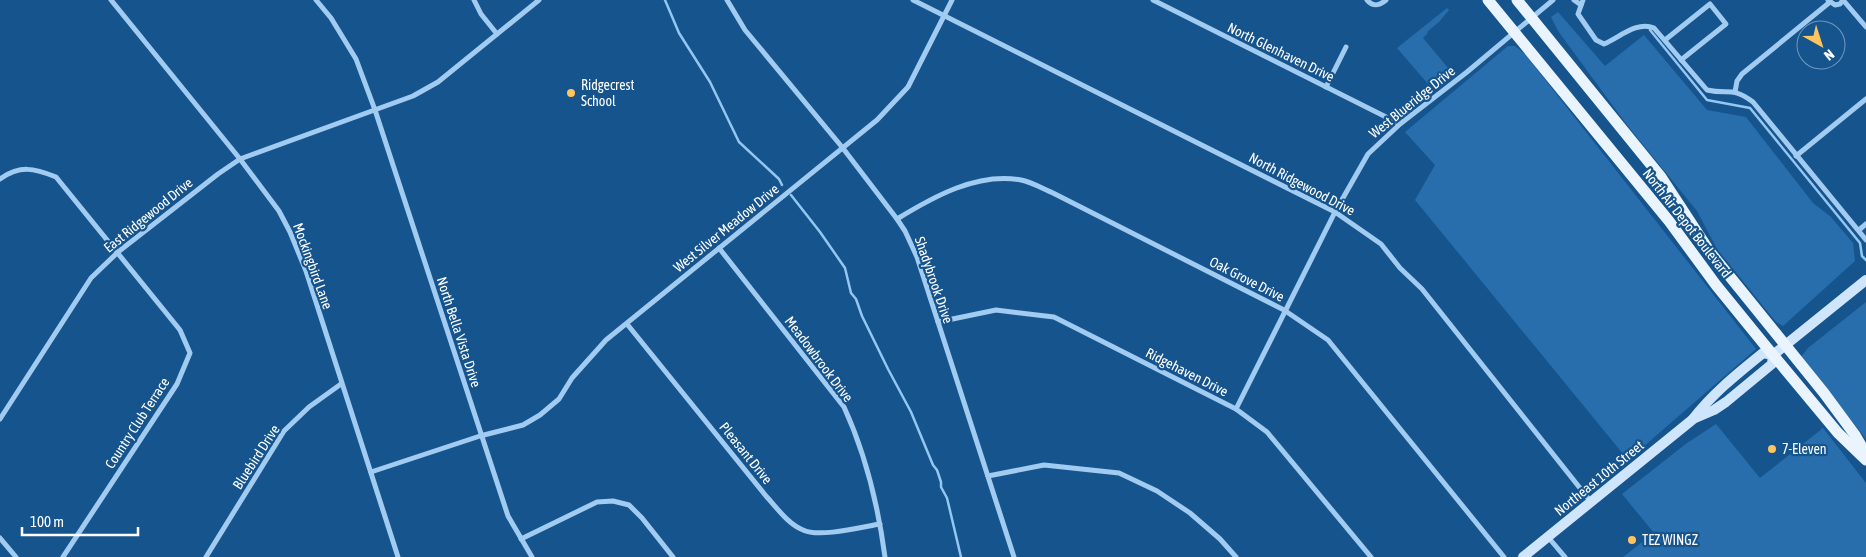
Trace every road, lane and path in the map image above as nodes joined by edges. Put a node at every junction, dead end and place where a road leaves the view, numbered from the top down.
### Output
1 (112, 0) edge
2 (316, 0) edge
3 (474, 0) edge
4 (539, 0) edge
5 (727, 0) edge
6 (913, 0) edge
7 (952, 0) edge
8 (1153, 0) edge
9 (1367, 0) edge
10 (1386, 0) edge
11 (1488, 0) edge
12 (1517, 0) edge
13 (1553, 0) edge
14 (1574, 0) edge
15 (1843, 0) edge
16 (1829, 1) edge
17 (1582, 2) edge
18 (1498, 6) edge
19 (944, 16) junction
20 (1532, 18) junction
21 (1866, 27) edge
22 (1515, 32) junction
23 (496, 34) junction
24 (1665, 40) junction
25 (1346, 47) dead end
26 (1681, 60) junction
27 (1326, 86) junction
28 (1735, 92) junction
29 (1866, 99) edge
30 (375, 110) junction
31 (1400, 124) junction
32 (842, 147) junction
33 (1796, 156) junction
34 (240, 158) junction
35 (1661, 177) junction
36 (0, 179) edge
37 (1644, 190) junction
38 (1335, 212) junction
39 (897, 219) junction
40 (1866, 224) edge
41 (1858, 230) junction
42 (1866, 240) edge
43 (719, 248) junction
44 (118, 252) junction
45 (1866, 280) edge
46 (1284, 310) junction
47 (938, 322) junction
48 (627, 324) junction
49 (1785, 345) junction
50 (1773, 355) junction
51 (341, 384) junction
52 (1236, 409) junction
53 (0, 419) edge
54 (1692, 420) junction
55 (480, 436) junction
56 (1866, 454) edge
57 (1866, 460) edge
58 (372, 472) junction
59 (988, 476) junction
60 (1591, 502) junction
61 (880, 524) junction
62 (1548, 536) junction
63 (0, 538) edge
64 (521, 539) junction
65 (16, 557) edge
66 (62, 557) edge
67 (206, 557) edge
68 (398, 557) edge
69 (532, 557) edge
70 (673, 557) edge
71 (885, 557) edge
72 (1014, 557) edge
73 (1236, 557) edge
74 (1371, 557) edge
75 (1504, 557) edge
76 (1523, 557) edge
77 (1565, 557) edge

1 - 34 street, Mockingbird Lane
2 - 30 street, North Bella Vista Drive
3 - 23 street
4 - 23 street, East Ridgewood Drive
5 - 32 street, Shadybrook Drive
6 - 19 street, North Ridgewood Drive
7 - 19 street, West Silver Meadow Drive
8 - 27 street, North Glenhaven Drive
9 - 10 street
11 - 18 main road, North Air Depot Boulevard
12 - 20 main road, North Air Depot Boulevard
13 - 20 street, West Blueridge Drive
14 - 17 street
15 - 16 street
15 - 21 street
16 - 28 street
17 - 24 street
18 - 22 main road, North Air Depot Boulevard
19 - 32 street, West Silver Meadow Drive
19 - 38 street, North Ridgewood Drive
20 - 22 street, West Blueridge Drive
20 - 35 main road, North Air Depot Boulevard
22 - 31 street, West Blueridge Drive
22 - 37 main road, North Air Depot Boulevard
23 - 30 street, East Ridgewood Drive
24 - 26 street
24 - 26 street
25 - 27 street
26 - 28 street
27 - 31 street, North Glenhaven Drive
28 - 33 street
29 - 33 street
30 - 34 street, East Ridgewood Drive
30 - 55 street, North Bella Vista Drive
31 - 38 street, West Blueridge Drive
32 - 39 street, Shadybrook Drive
32 - 43 street, West Silver Meadow Drive
33 - 41 street
34 - 44 street, East Ridgewood Drive
34 - 51 street, Mockingbird Lane
35 - 37 main road
35 - 49 main road, North Air Depot Boulevard
36 - 44 street, Country Club Terrace
37 - 50 main road, North Air Depot Boulevard
38 - 46 street, West Blueridge Drive
38 - 60 street, North Ridgewood Drive
39 - 46 street, Oak Grove Drive
39 - 47 street, Shadybrook Drive
40 - 41 street
41 - 42 street
43 - 48 street, West Silver Meadow Drive
43 - 61 street, Meadowbrook Drive
44 - 53 street, East Ridgewood Drive
44 - 66 street, Country Club Terrace
45 - 49 main road, Northeast 10th Street
46 - 52 street, West Blueridge Drive
46 - 75 street, Oak Grove Drive
47 - 52 street, Ridgehaven Drive
47 - 59 street, Shadybrook Drive
48 - 55 street, West Silver Meadow Drive
48 - 61 street, Pleasant Drive
49 - 50 main road, Northeast 10th Street
49 - 56 main road, North Air Depot Boulevard
50 - 54 main road, Northeast 10th Street
50 - 54 main road, Northeast 10th Street
50 - 57 main road, North Air Depot Boulevard
51 - 58 street, Mockingbird Lane
51 - 67 street, Bluebird Drive
52 - 74 street, Ridgehaven Drive
54 - 60 main road, Northeast 10th Street
55 - 58 street, West Silver Meadow Drive
55 - 64 street, North Bella Vista Drive
58 - 68 street, Mockingbird Lane
59 - 72 street, Shadybrook Drive
59 - 73 street
60 - 62 main road, Northeast 10th Street
61 - 71 street, Meadowbrook Drive
62 - 76 main road, Northeast 10th Street
62 - 77 street
63 - 65 street
64 - 69 street, North Bella Vista Drive
64 - 70 street

